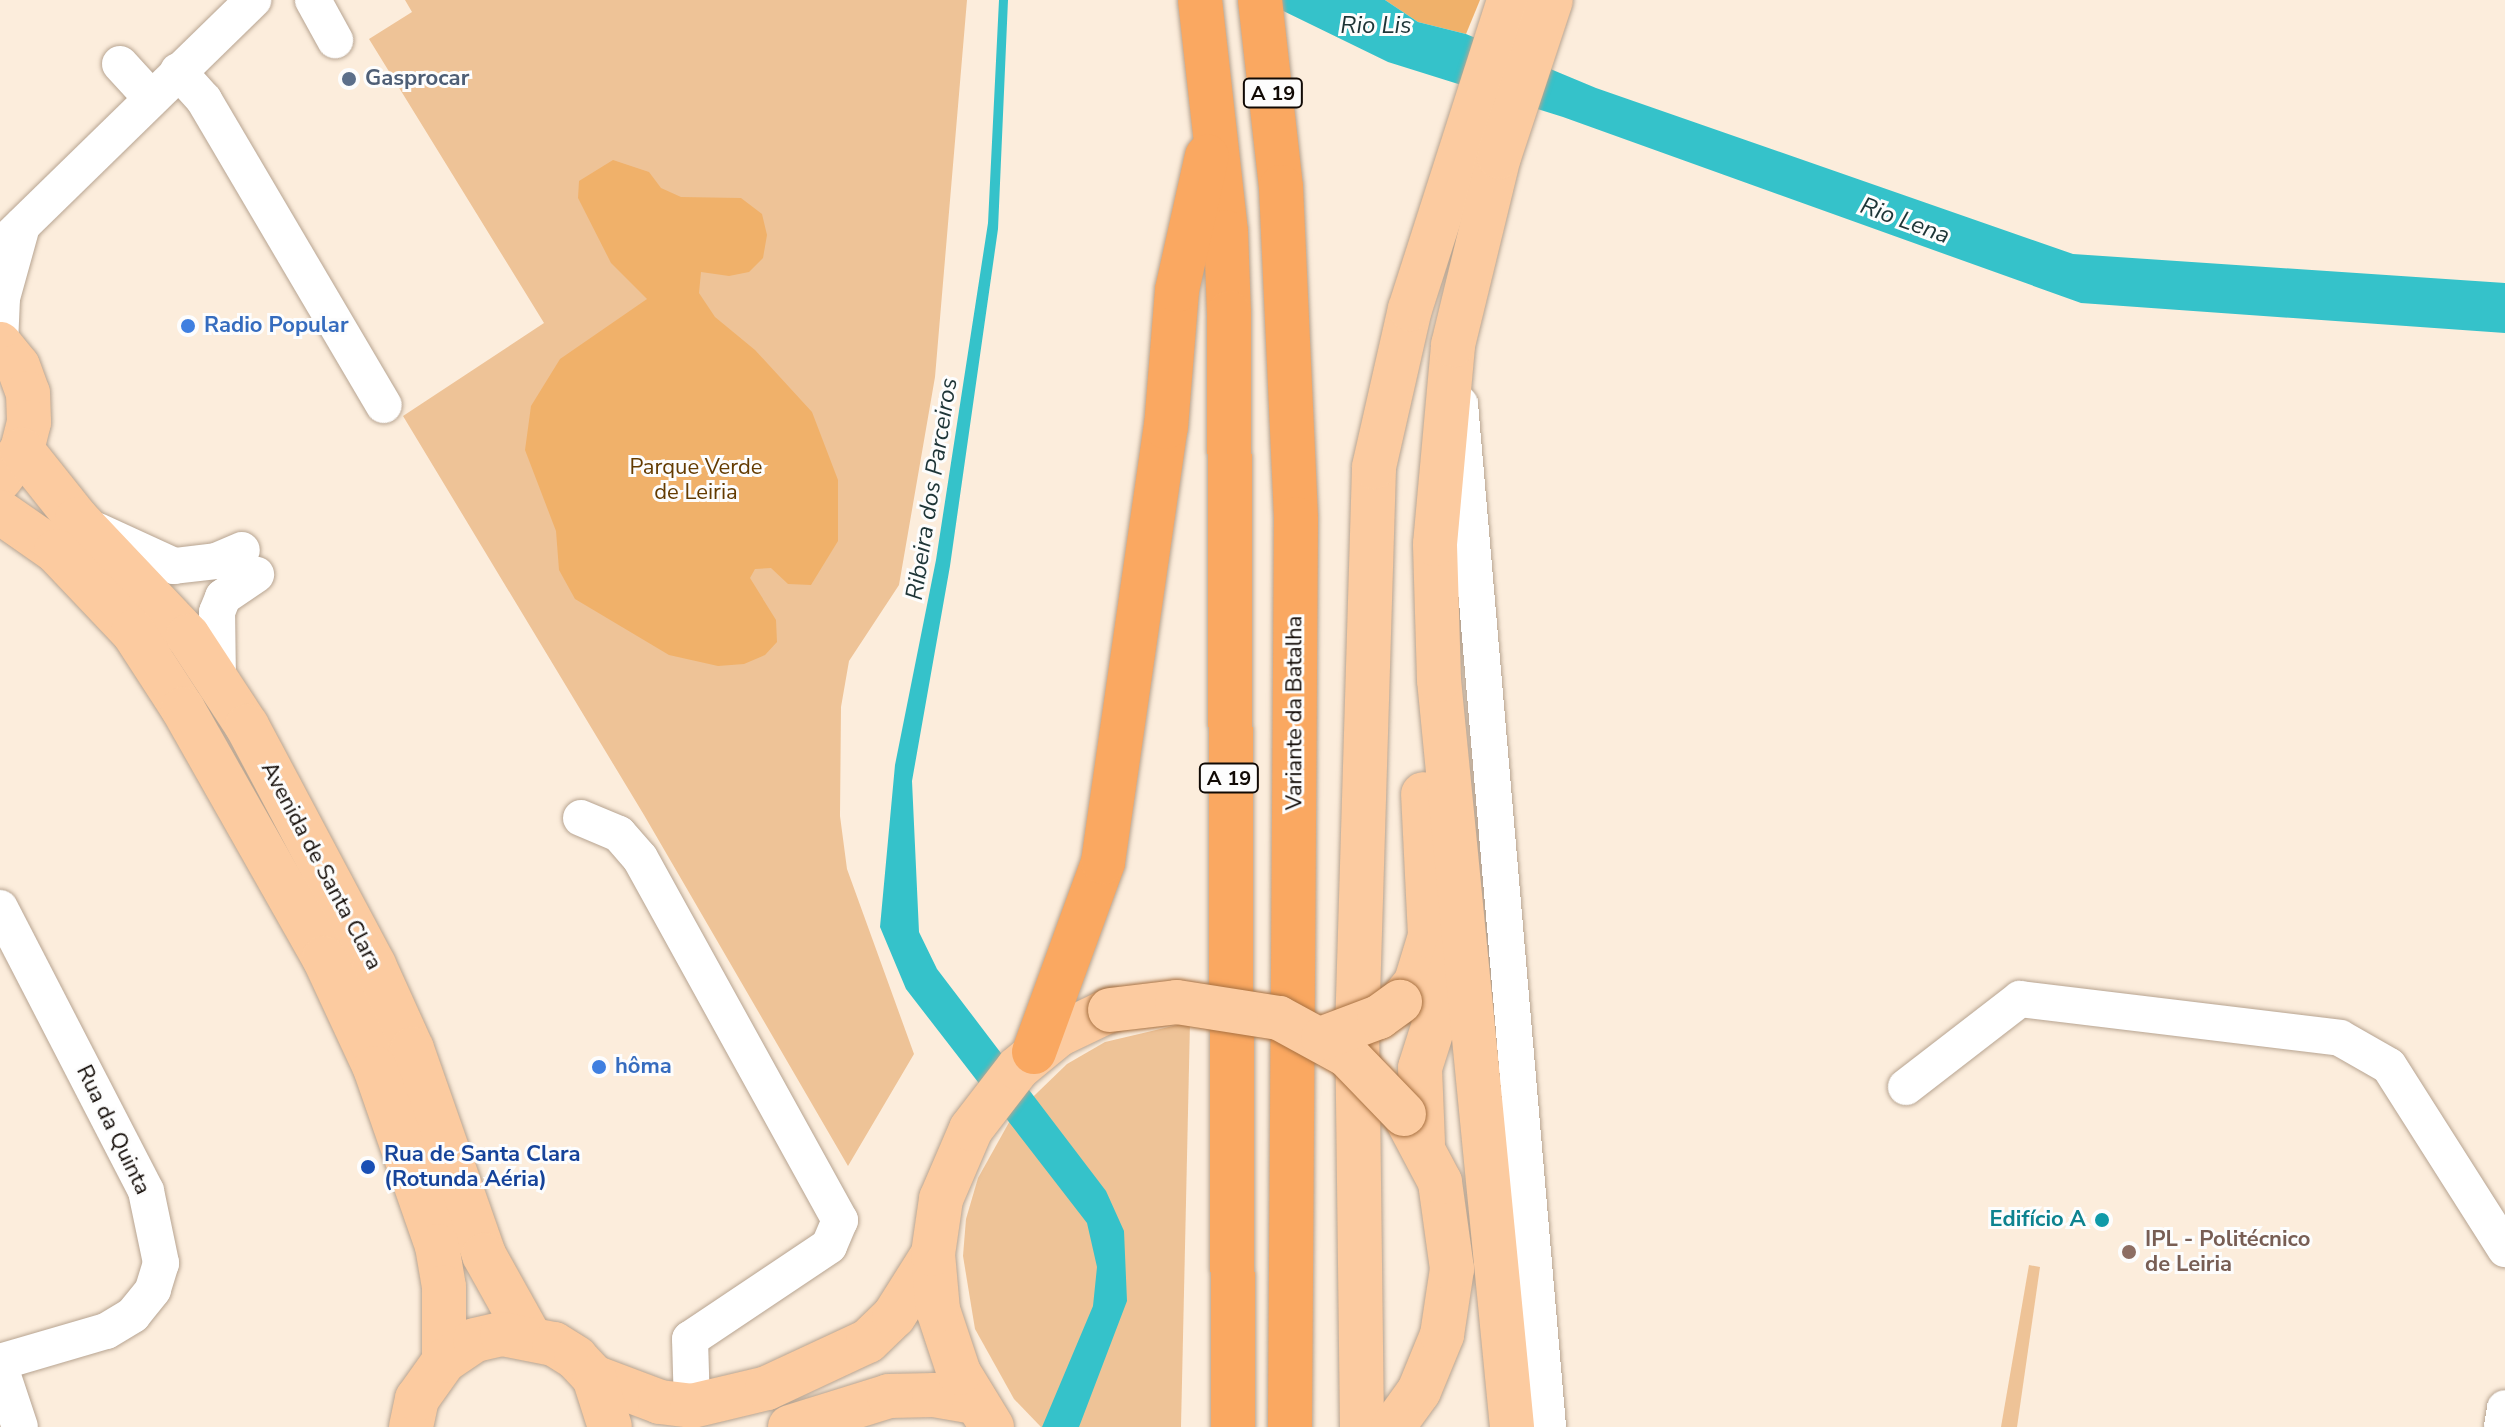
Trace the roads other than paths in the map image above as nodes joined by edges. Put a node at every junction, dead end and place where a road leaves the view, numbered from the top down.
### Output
1 (253, 0) edge
2 (313, 0) edge
3 (1200, 0) edge
4 (1260, 0) edge
5 (1509, 0) edge
6 (1551, 0) edge
7 (335, 40) dead end
8 (120, 64) dead end
9 (178, 71) junction
10 (151, 98) junction
11 (1214, 130) junction
12 (1479, 152) junction
13 (1435, 229) junction
14 (11, 236) edge
15 (0, 344) edge
16 (1453, 345) junction
17 (384, 405) dead end
18 (11, 464) edge
19 (0, 512) edge
20 (77, 519) junction
21 (218, 680) junction
22 (581, 818) dead end
23 (0, 908) edge
24 (1464, 915) junction
25 (1323, 1038) junction
26 (1034, 1052) junction
27 (1906, 1087) dead end
28 (1413, 1129) junction
29 (2505, 1249) edge
30 (933, 1254) junction
31 (529, 1336) junction
32 (444, 1361) junction
33 (0, 1364) edge
34 (594, 1377) junction
35 (692, 1406) junction
36 (2505, 1408) edge
37 (983, 1415) edge
38 (1401, 1418) edge
39 (20, 1427) edge
40 (411, 1427) edge
41 (610, 1427) edge
42 (790, 1427) edge
43 (1233, 1427) edge
44 (1290, 1427) edge
45 (1512, 1427) edge
46 (1548, 1427) edge
47 (2502, 1427) edge

1 - 9 street
2 - 7 street
3 - 11 highway, A 19
4 - 44 highway, Variante da Batalha / A 19
5 - 12 main road
6 - 12 main road
8 - 10 street
9 - 10 street
9 - 17 street
10 - 14 street
11 - 26 highway
11 - 43 highway, A 19
12 - 13 main road
12 - 16 main road
13 - 25 main road, bridge
13 - 38 main road
14 - 15 street
15 - 18 main road
16 - 24 main road
16 - 46 street
18 - 20 main road, Avenida de Santa Clara
19 - 32 main road, Avenida de Santa Clara
20 - 21 main road, Avenida de Santa Clara
20 - 21 street
21 - 31 main road, Avenida de Santa Clara
22 - 35 street
23 - 33 street, Rua da Quinta
24 - 28 main road
24 - 45 main road
25 - 26 main road, bridge
25 - 28 main road, bridge
26 - 30 main road
27 - 29 street
28 - 38 main road
30 - 35 main road
30 - 37 main road
31 - 32 main road
31 - 34 main road
32 - 40 main road
33 - 39 street
34 - 35 main road
34 - 41 main road
36 - 47 street
37 - 42 main road

